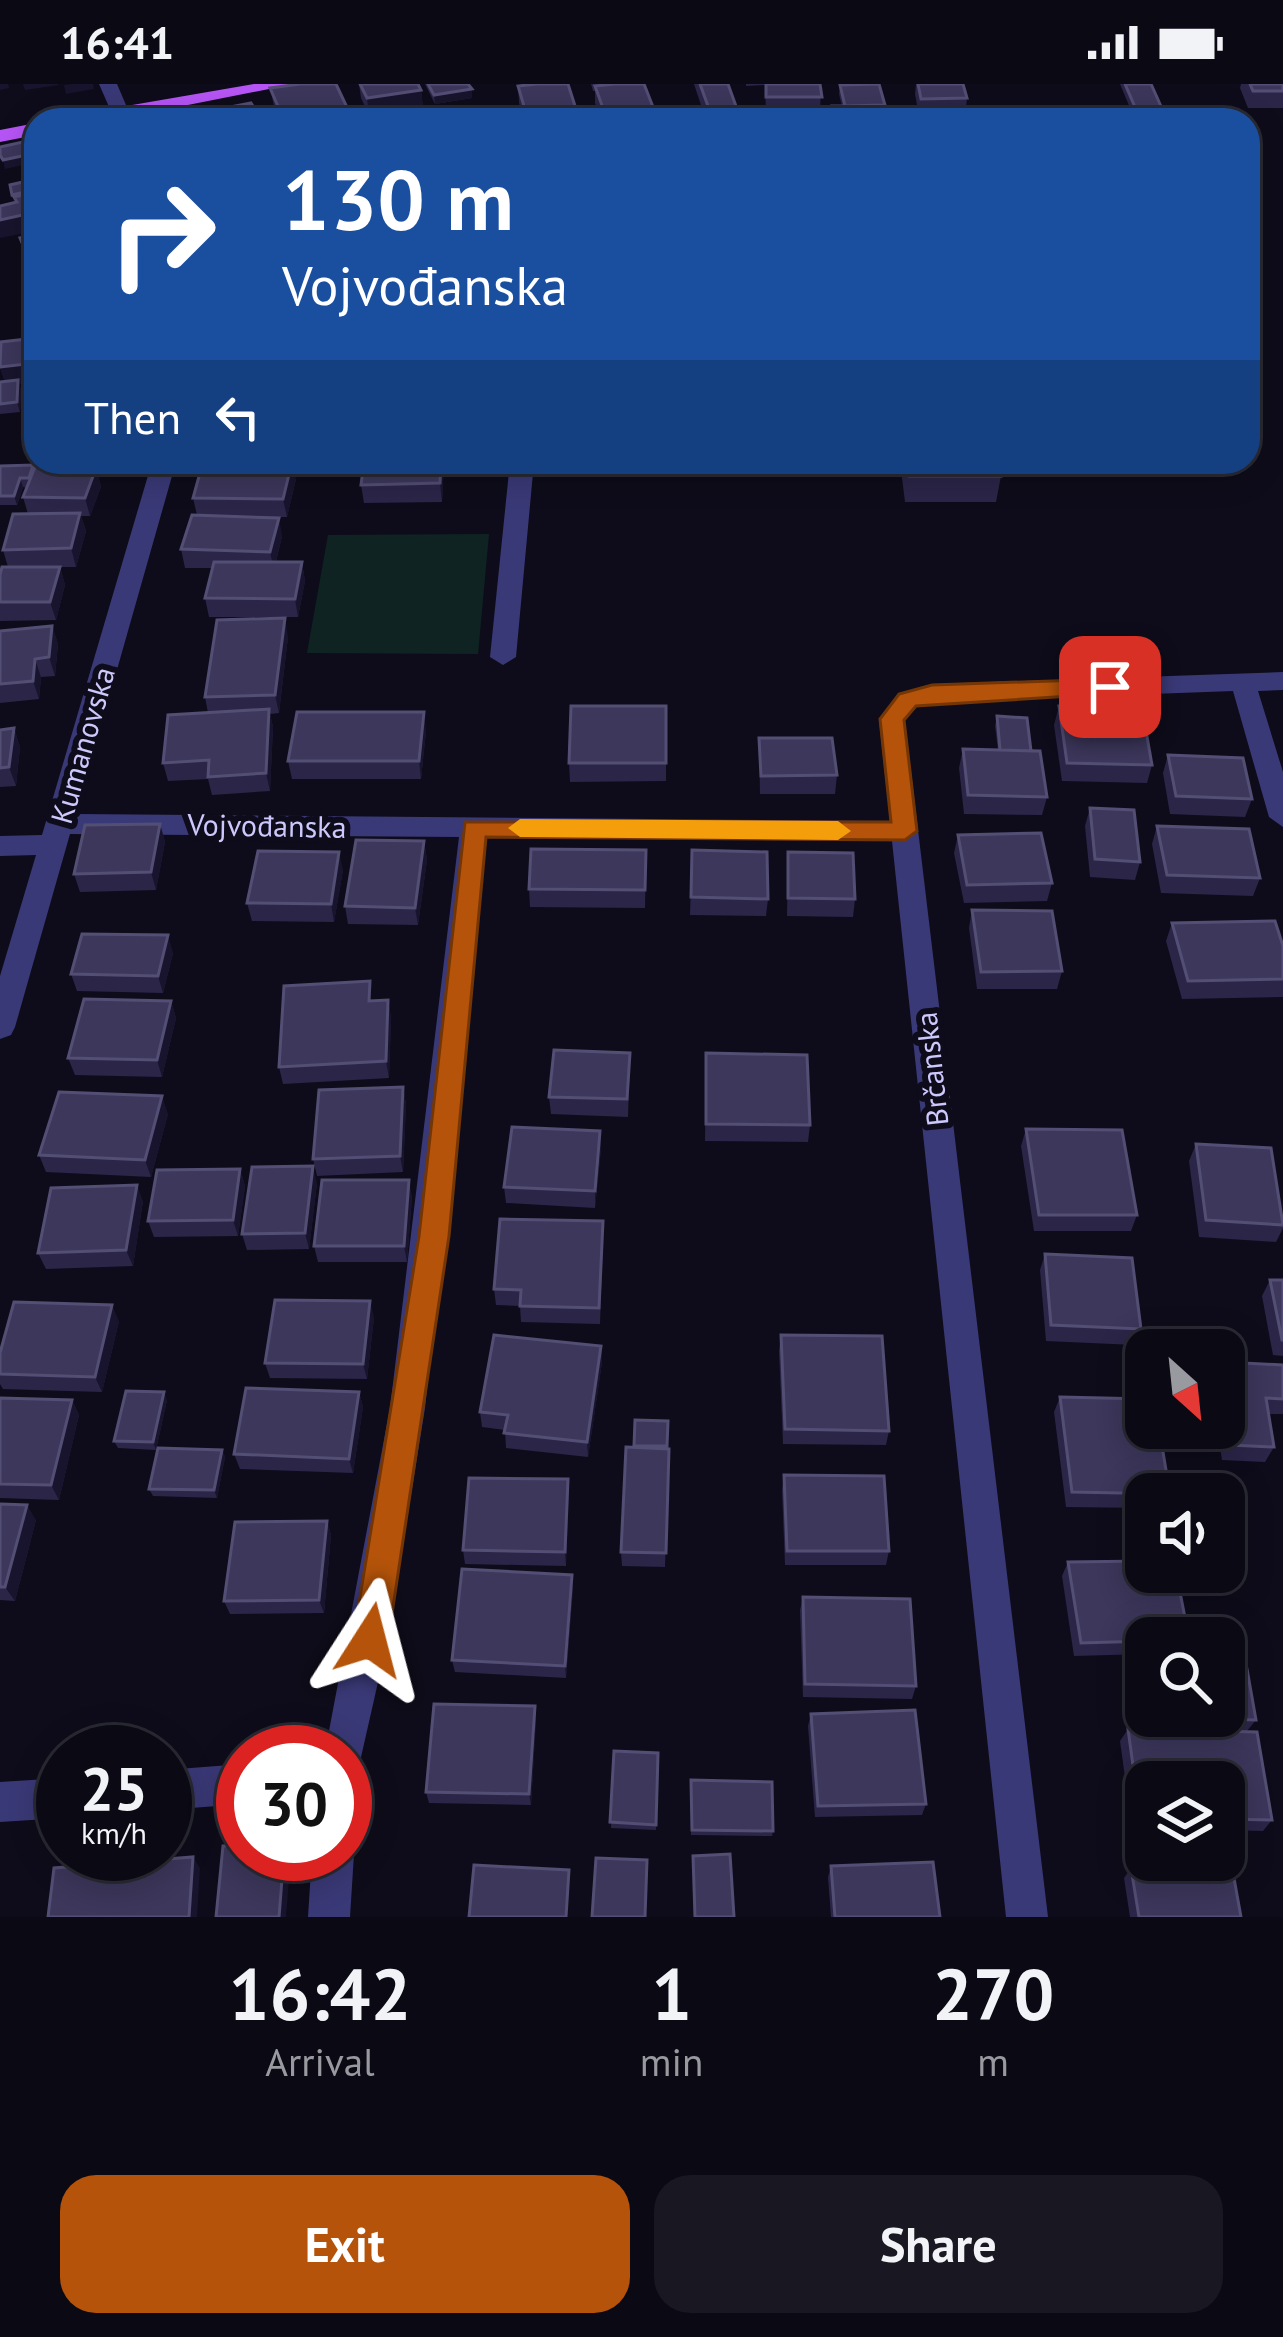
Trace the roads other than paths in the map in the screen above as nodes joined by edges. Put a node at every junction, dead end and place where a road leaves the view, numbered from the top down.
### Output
1 (285, 84) edge
2 (144, 108) edge
3 (161, 474) edge
4 (521, 474) edge
5 (503, 657) dead end
6 (1283, 681) edge
7 (1243, 683) junction
8 (1283, 817) edge
9 (474, 828) junction
10 (905, 831) junction
11 (56, 834) junction
12 (0, 846) edge
13 (0, 1028) edge
14 (351, 1725) edge
15 (36, 1800) edge
16 (0, 1802) edge
17 (331, 1881) edge
18 (329, 1917) edge
19 (1027, 1917) edge

1 - 2 main road
3 - 11 street, Kumanovska
4 - 5 street
6 - 7 street, Brčanska
7 - 8 street
7 - 10 street, Brčanska
9 - 10 street, Vojvođanska
9 - 11 street, Vojvođanska
9 - 14 street
10 - 19 street, Brčanska
11 - 12 street, Vojvođanska
11 - 13 street, Kumanovska
15 - 16 street
17 - 18 street

